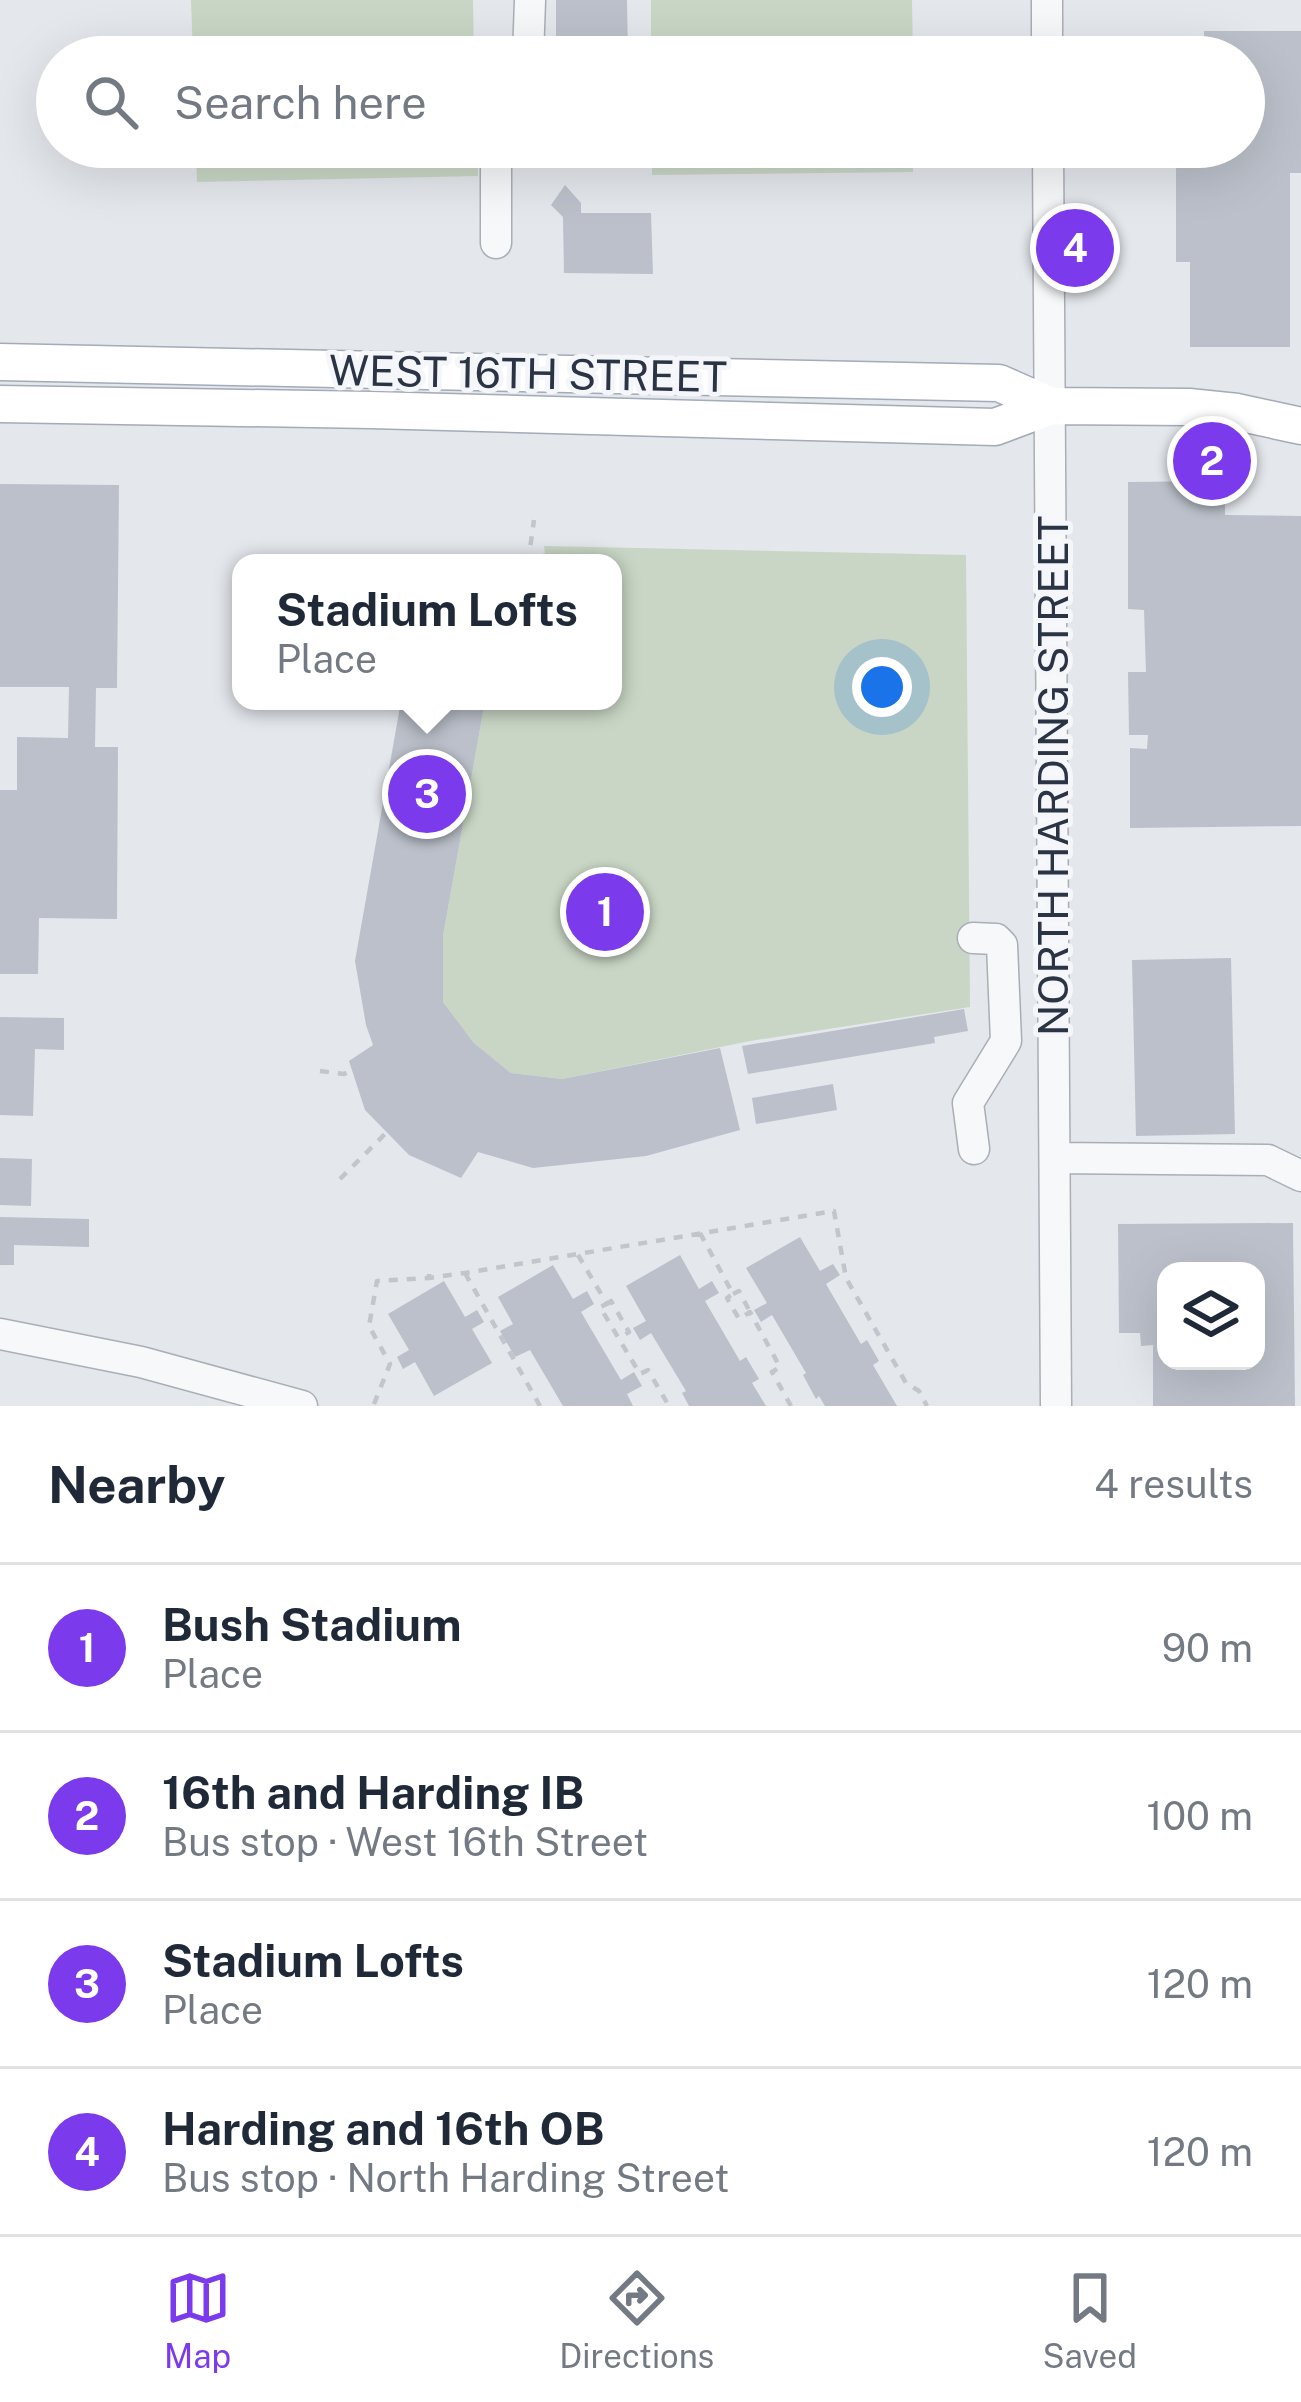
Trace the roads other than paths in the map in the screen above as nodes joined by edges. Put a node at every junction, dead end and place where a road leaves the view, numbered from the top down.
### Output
1 (530, 0) edge
2 (1047, 0) edge
3 (529, 36) edge
4 (1048, 36) edge
5 (496, 168) edge
6 (1048, 168) edge
7 (496, 243) dead end
8 (0, 362) edge
9 (0, 404) edge
10 (1051, 406) junction
11 (1301, 426) edge
12 (973, 938) dead end
13 (974, 1149) dead end
14 (1054, 1158) junction
15 (1301, 1176) edge
16 (0, 1334) edge
17 (302, 1406) edge
18 (1056, 1406) edge

1 - 3 street
2 - 4 street
5 - 7 street
6 - 10 street, NORTH HARDING STREET
8 - 10 main road, WEST 16TH STREET
9 - 10 main road, WEST 16TH STREET
10 - 11 main road, WEST 16TH STREET
10 - 14 street, NORTH HARDING STREET
12 - 13 street
14 - 15 street
14 - 18 street, NORTH HARDING STREET
16 - 17 street

